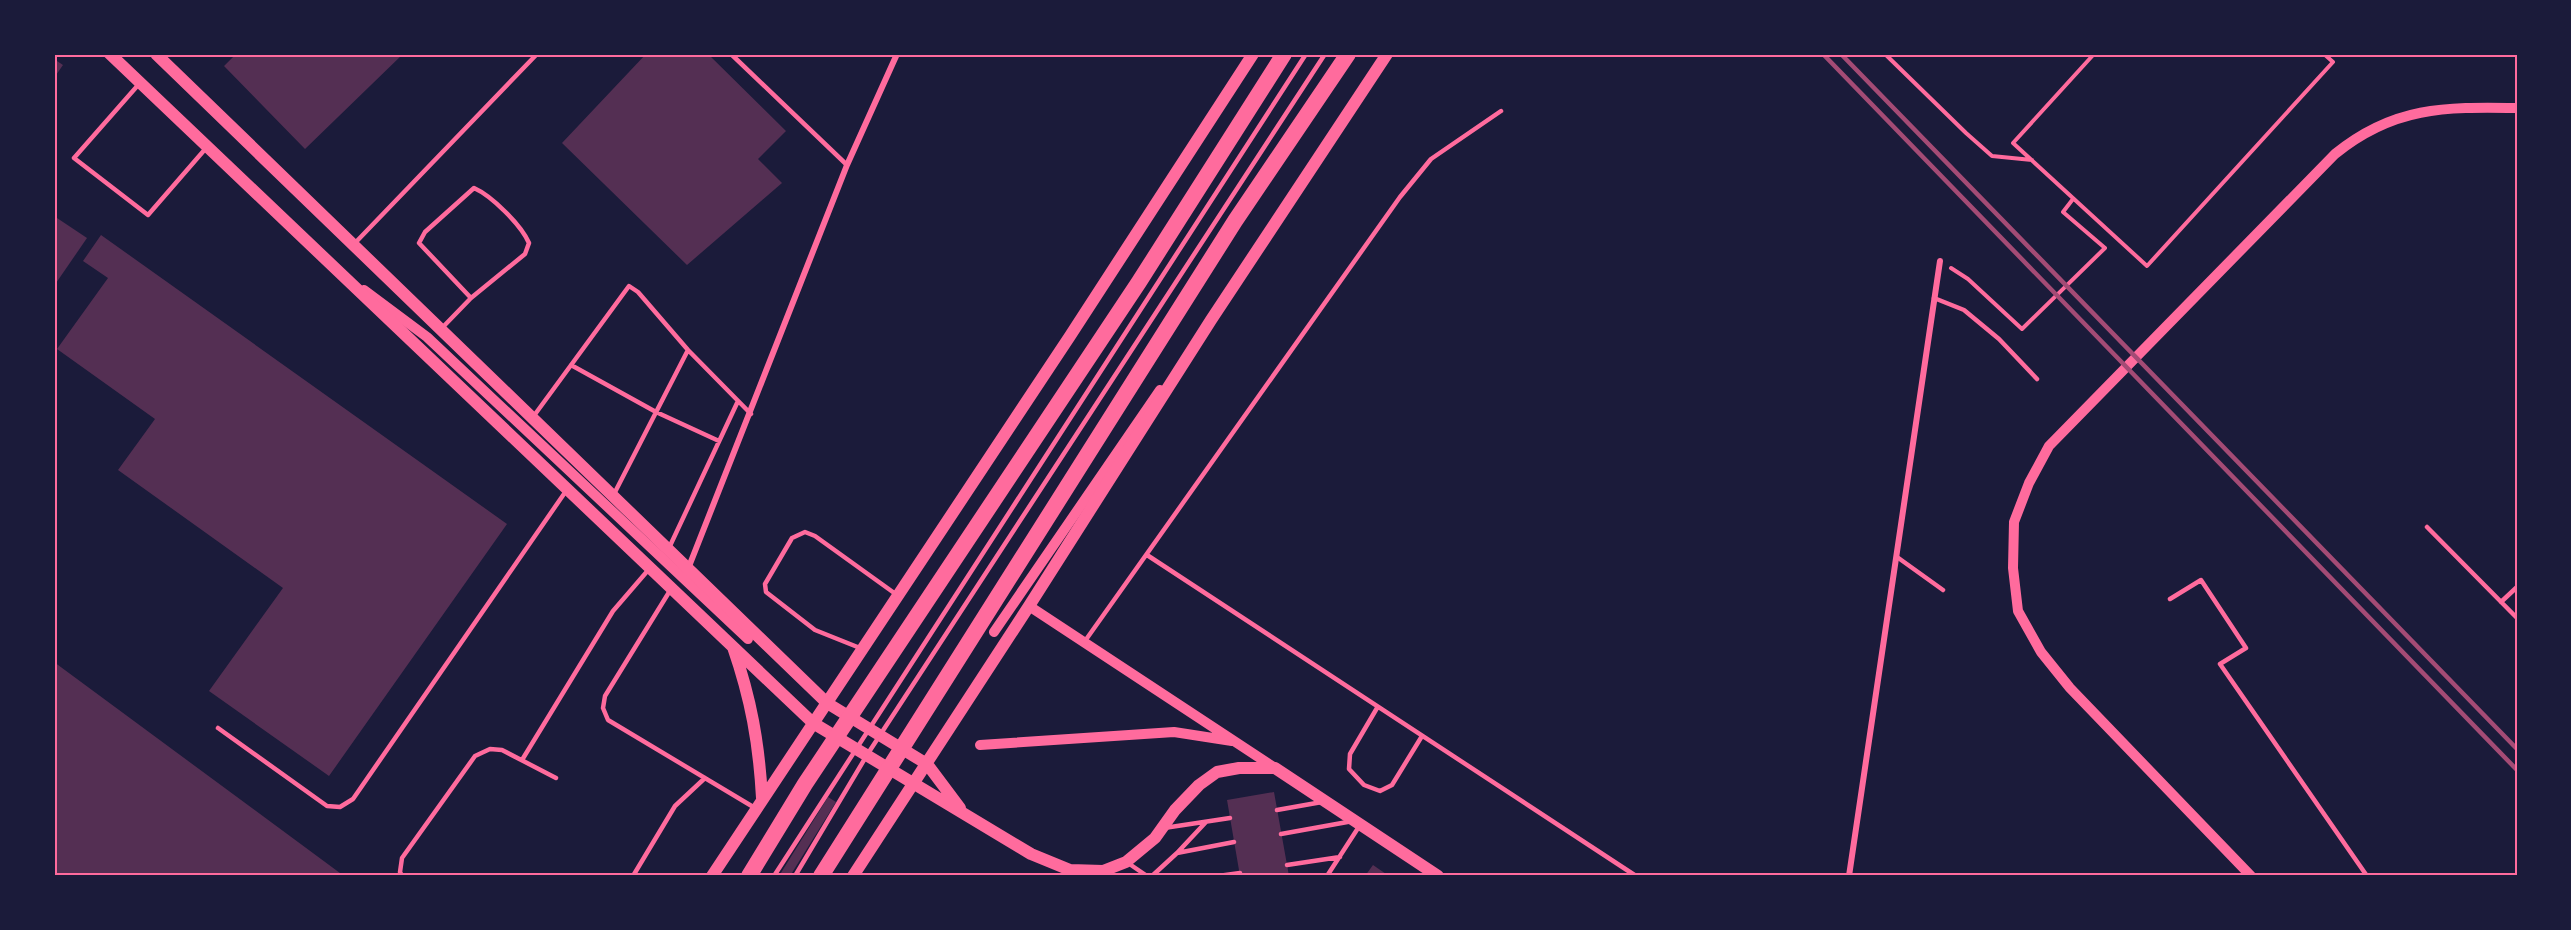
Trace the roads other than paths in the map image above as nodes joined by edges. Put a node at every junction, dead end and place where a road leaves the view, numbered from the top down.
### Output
1 (110, 54) edge
2 (156, 54) edge
3 (537, 54) edge
4 (730, 54) edge
5 (897, 54) edge
6 (1253, 54) edge
7 (1284, 54) edge
8 (1306, 54) edge
9 (1325, 54) edge
10 (1348, 54) edge
11 (1387, 54) edge
12 (139, 84) junction
13 (2517, 108) edge
14 (1501, 111) dead end
15 (207, 147) junction
16 (847, 165) junction
17 (353, 245) junction
18 (1940, 261) road end
19 (335, 268) junction
20 (471, 298) junction
21 (1934, 298) junction
22 (1211, 320) junction
23 (441, 329) junction
24 (688, 350) junction
25 (571, 365) junction
26 (2037, 379) dead end
27 (738, 401) junction
28 (656, 412) junction
29 (750, 414) junction
30 (532, 419) junction
31 (719, 441) junction
32 (568, 489) junction
33 (612, 497) junction
34 (2427, 527) dead end
35 (668, 551) junction
36 (1147, 555) junction
37 (1897, 557) junction
38 (650, 567) junction
39 (688, 569) junction
40 (2517, 587) edge
41 (672, 588) junction
42 (1943, 590) dead end
43 (898, 595) junction
44 (2170, 599) dead end
45 (2501, 602) junction
46 (1029, 606) junction
47 (2517, 618) edge
48 (994, 632) dead end
49 (748, 639) dead end
50 (1084, 642) junction
51 (733, 646) junction
52 (863, 649) junction
53 (802, 679) junction
54 (783, 694) junction
55 (827, 702) junction
56 (1377, 708) junction
57 (813, 723) junction
58 (218, 728) dead end
59 (869, 728) junction
60 (880, 736) junction
61 (1422, 736) junction
62 (1235, 741) junction
63 (980, 745) dead end
64 (855, 748) junction
65 (867, 755) junction
66 (522, 760) junction
67 (927, 764) junction
68 (1275, 768) junction
69 (556, 778) dead end
70 (705, 778) junction
71 (914, 783) junction
72 (1326, 802) junction
73 (758, 803) junction
74 (1277, 810) dead end
75 (964, 814) junction
76 (1230, 818) dead end
77 (1207, 821) junction
78 (1358, 823) junction
79 (1162, 828) junction
80 (1281, 834) dead end
81 (1234, 842) dead end
82 (1177, 853) junction
83 (1340, 857) junction
84 (1126, 862) junction
85 (1287, 865) dead end
86 (1102, 873) edge
87 (1240, 873) dead end
88 (402, 876) edge
89 (633, 876) edge
90 (712, 876) edge
91 (749, 876) edge
92 (774, 876) edge
93 (795, 876) edge
94 (821, 876) edge
95 (853, 876) edge
96 (1147, 876) edge
97 (1152, 876) edge
98 (1218, 876) edge
99 (1328, 876) edge
100 (1438, 876) edge
101 (1636, 876) edge
102 (1850, 876) edge
103 (2251, 876) edge
104 (2367, 876) edge

1 - 12 main road
2 - 17 main road
3 - 17 lane
4 - 16 lane
5 - 16 street
6 - 43 main road
7 - 91 highway
8 - 59 lane
9 - 60 lane
10 - 94 highway
11 - 22 main road
12 - 15 main road
12 - 15 lane
13 - 103 street
14 - 36 lane
15 - 19 main road
16 - 29 street
17 - 23 main road
18 - 21 street
19 - 32 main road
19 - 49 street
20 - 20 lane
20 - 23 lane
21 - 26 lane
21 - 37 street
22 - 46 main road
22 - 48 street
23 - 30 main road
24 - 25 lane
24 - 27 lane
24 - 28 lane
25 - 28 lane
25 - 30 lane
27 - 29 lane
27 - 31 lane
28 - 31 lane
28 - 33 lane
29 - 39 street
30 - 33 main road
31 - 35 lane
32 - 38 main road
32 - 58 lane
33 - 35 main road
34 - 45 lane
35 - 39 main road
36 - 50 lane
36 - 56 lane
37 - 42 lane
37 - 102 street
38 - 41 main road
38 - 66 lane
39 - 53 main road
40 - 45 lane
41 - 51 main road
41 - 70 lane
43 - 52 main road
43 - 52 lane
44 - 104 lane
45 - 47 lane
46 - 50 street
46 - 67 main road
50 - 62 street
51 - 54 main road
51 - 73 main road
52 - 55 main road
53 - 54 main road
53 - 55 main road
54 - 57 main road
55 - 57 main road
55 - 59 main road
56 - 61 lane
56 - 61 lane
57 - 64 main road
57 - 73 main road
59 - 60 main road
59 - 64 lane
60 - 65 lane
60 - 67 main road
61 - 101 lane
62 - 63 street
62 - 68 street
64 - 65 main road
64 - 92 lane
65 - 71 main road
65 - 93 lane
66 - 69 lane
66 - 88 lane
67 - 71 main road
67 - 75 main road
68 - 72 main road
68 - 79 main road
70 - 73 lane
70 - 89 lane
71 - 75 main road
71 - 95 main road
72 - 74 lane
72 - 78 main road
73 - 90 main road
75 - 86 main road
76 - 77 lane
77 - 79 lane
77 - 82 lane
78 - 80 lane
78 - 83 lane
78 - 100 main road
79 - 84 main road
81 - 82 lane
82 - 97 lane
83 - 85 lane
83 - 99 lane
84 - 86 main road
84 - 96 lane
87 - 98 lane

